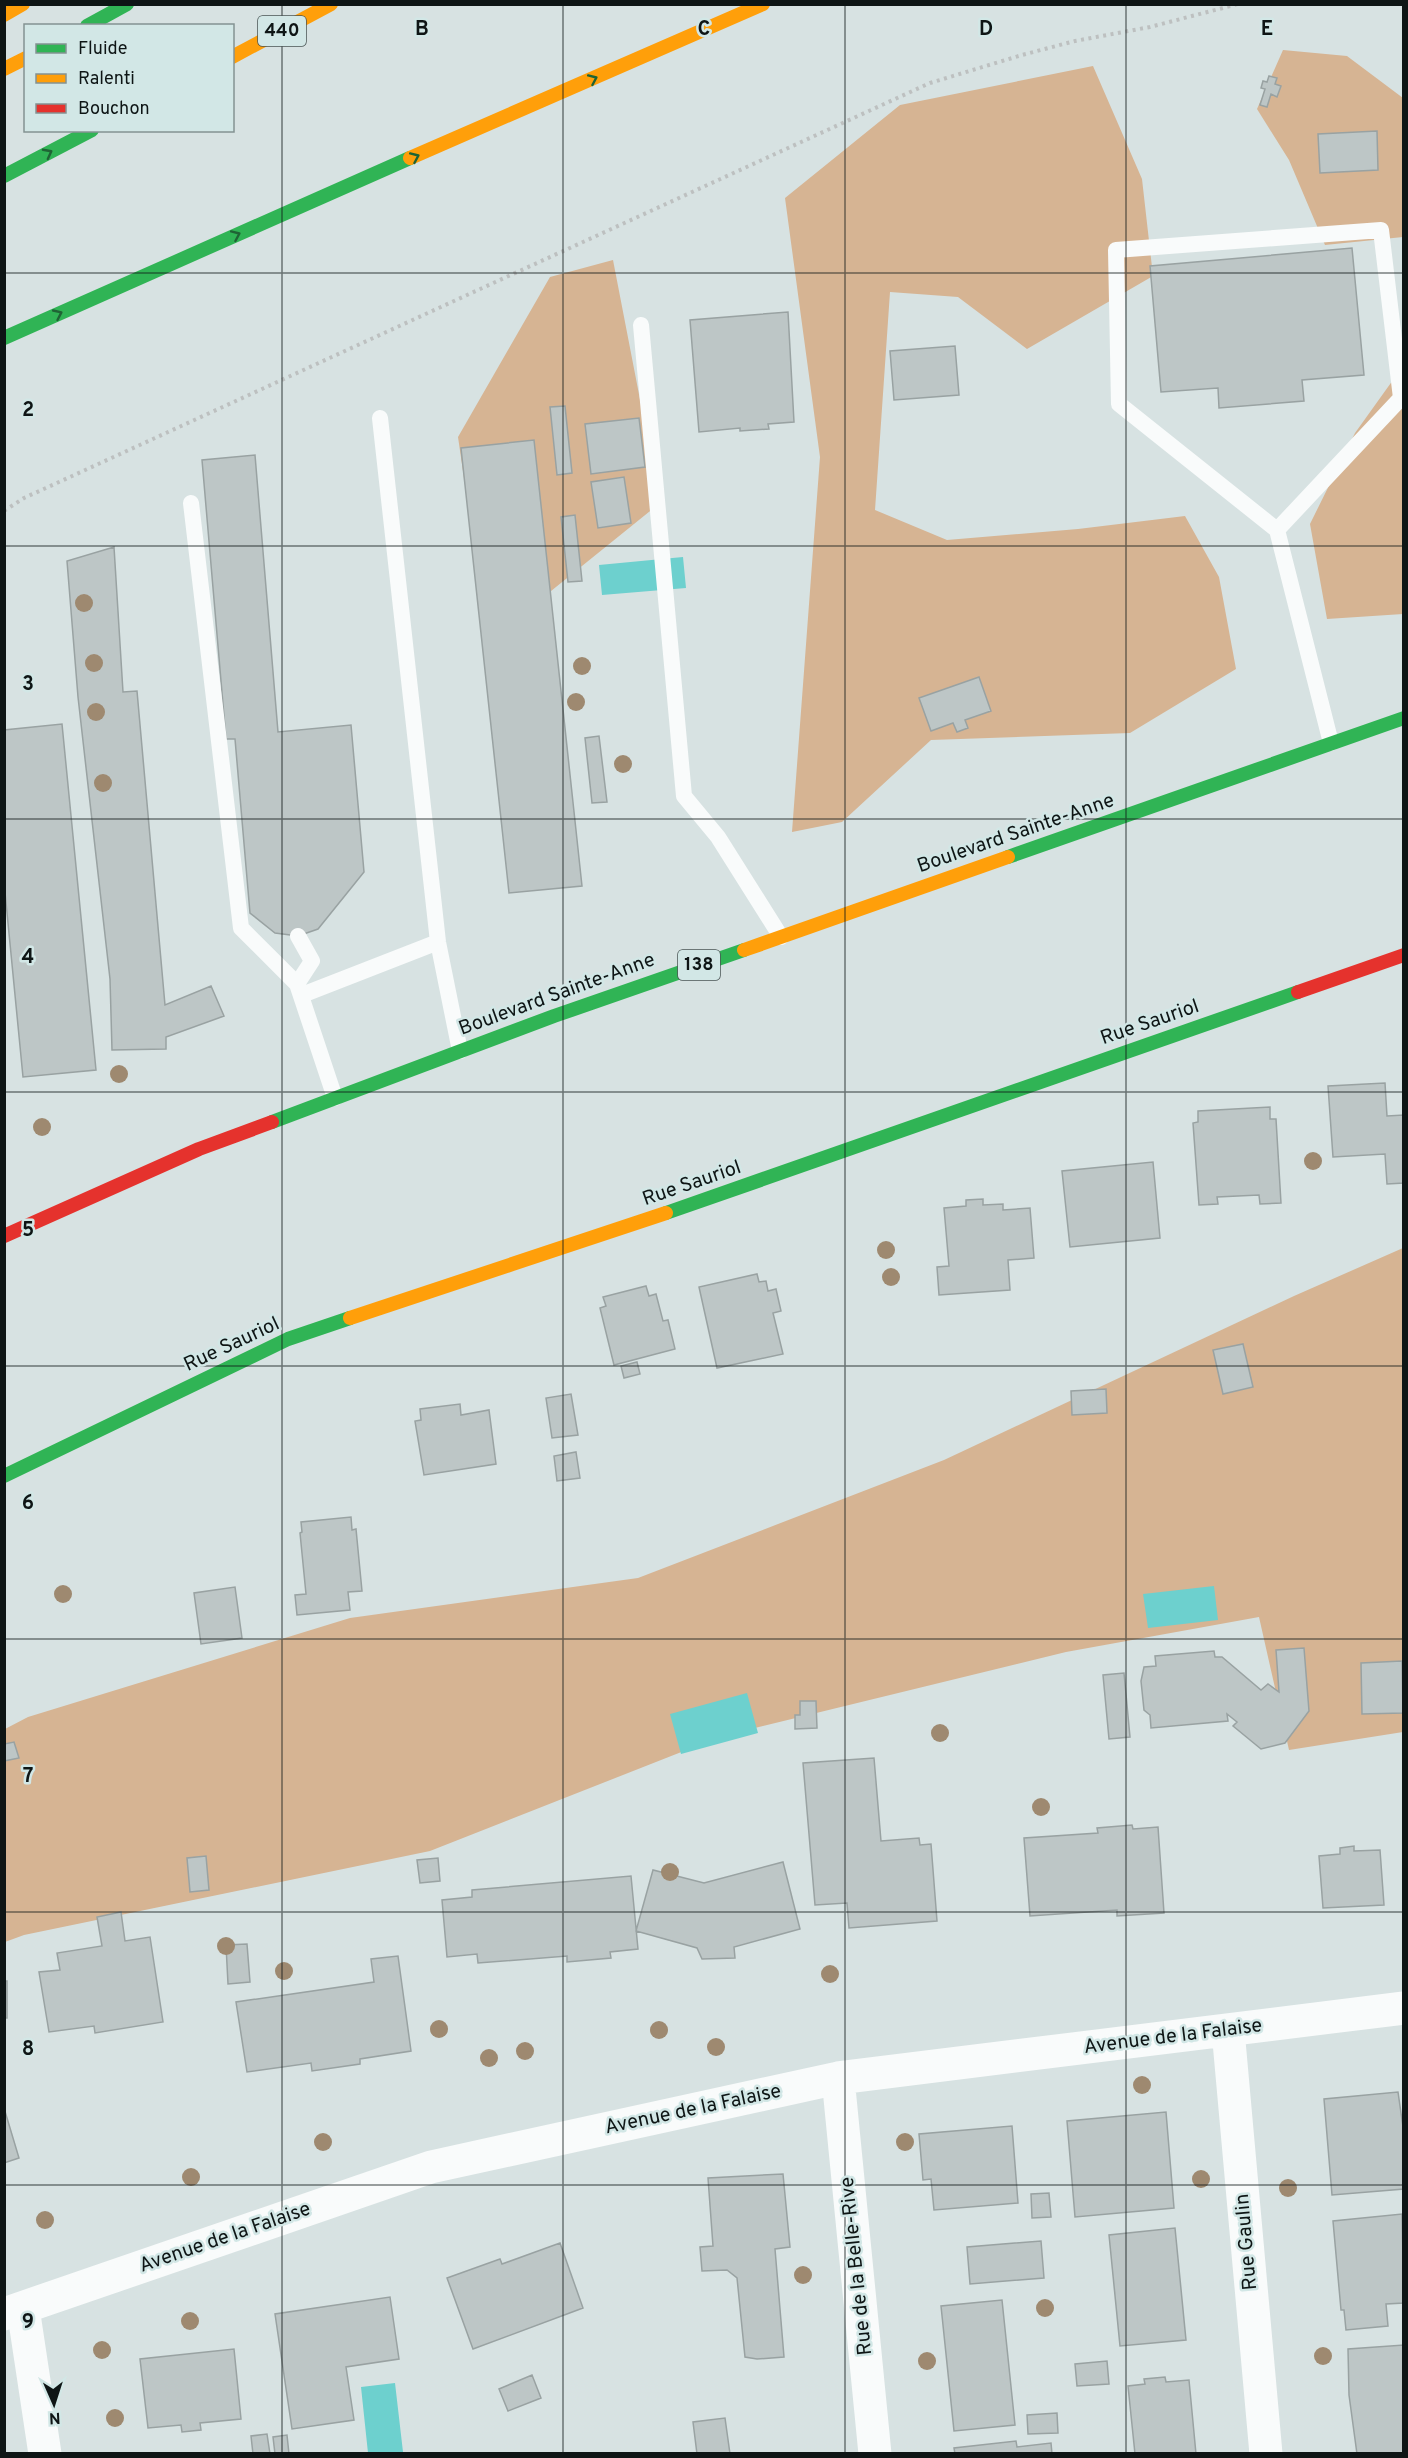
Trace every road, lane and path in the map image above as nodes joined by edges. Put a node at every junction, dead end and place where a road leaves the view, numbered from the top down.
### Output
1 (23, 4) edge
2 (127, 4) edge
3 (331, 4) edge
4 (763, 4) edge
5 (1238, 4) edge
6 (4, 15) edge
7 (91, 24) edge
8 (234, 56) edge
9 (24, 59) edge
10 (4, 69) edge
11 (88, 132) edge
12 (4, 176) edge
13 (641, 325) dead end
14 (4, 338) edge
15 (380, 418) dead end
16 (191, 503) dead end
17 (4, 511) edge
18 (1277, 530) junction
19 (1404, 718) edge
20 (1331, 743) junction
21 (298, 936) dead end
22 (780, 937) junction
23 (438, 942) junction
24 (1404, 955) edge
25 (300, 990) junction
26 (460, 1052) junction
27 (335, 1098) junction
28 (4, 1236) edge
29 (4, 1476) edge
30 (1404, 2008) edge
31 (1228, 2030) junction
32 (838, 2078) junction
33 (14, 2311) edge
34 (45, 2454) edge
35 (875, 2454) edge
36 (1266, 2454) edge

1 - 6 main road
2 - 7 main road
3 - 8 main road, 440
14 -> 4 main road
5 - 17 path
9 - 10 main road
12 -> 11 main road
13 - 22 lane
15 - 23 lane
16 - 25 lane
18 - 18 lane
18 - 20 lane
19 - 20 main road, Boulevard Sainte-Anne / 138
20 - 22 main road, Boulevard Sainte-Anne / 138
21 - 25 lane
22 - 26 main road, Boulevard Sainte-Anne / 138
23 - 25 lane
23 - 26 lane
24 - 29 main road, Rue Sauriol
25 - 27 lane
26 - 27 main road, Boulevard Sainte-Anne / 138
27 - 28 main road, Boulevard Sainte-Anne / 138
30 - 31 street, Avenue de la Falaise
31 - 32 street, Avenue de la Falaise
31 - 36 street, Rue Gaulin
32 - 33 street, Avenue de la Falaise
32 - 35 street, Rue de la Belle-Rive
33 - 34 street

